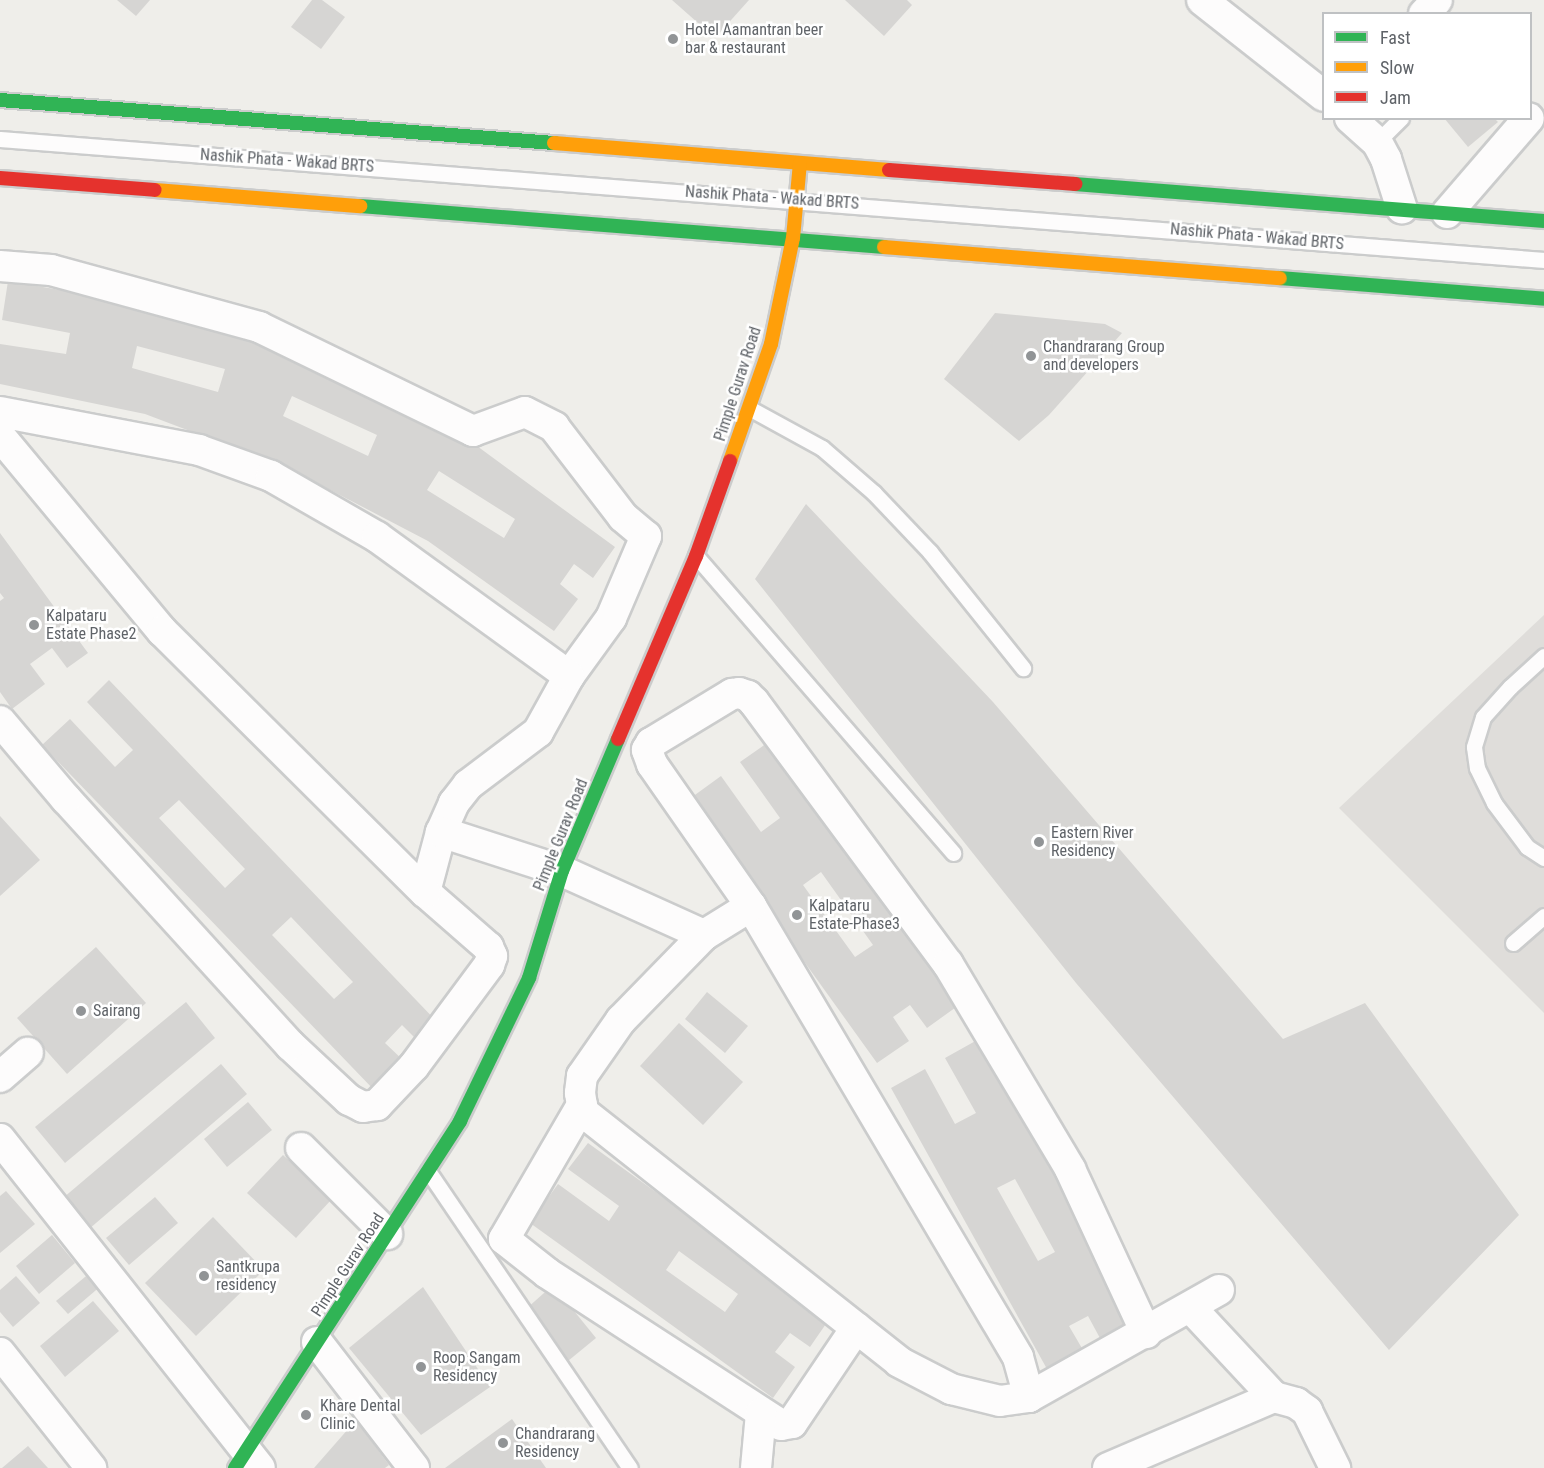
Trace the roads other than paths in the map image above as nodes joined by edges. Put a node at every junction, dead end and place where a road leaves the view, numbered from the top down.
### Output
1 (1202, 0) edge
2 (1437, 0) edge
3 (1426, 12) edge
4 (1322, 95) edge
5 (0, 100) edge
6 (1544, 103) edge
7 (1532, 116) edge
8 (1352, 120) edge
9 (1399, 120) edge
10 (1528, 120) edge
11 (0, 139) edge
12 (1377, 142) junction
13 (800, 163) junction
14 (0, 178) edge
15 (798, 200) junction
16 (1402, 210) junction
17 (1447, 213) junction
18 (1539, 216) edge
19 (792, 238) junction
20 (1544, 260) edge
21 (0, 266) edge
22 (1544, 299) edge
23 (749, 408) junction
24 (0, 412) edge
25 (0, 436) edge
26 (696, 556) junction
27 (1544, 656) edge
28 (1023, 668) dead end
29 (569, 676) junction
30 (0, 721) edge
31 (441, 832) junction
32 (953, 853) dead end
33 (1544, 858) edge
34 (562, 871) junction
35 (425, 892) junction
36 (751, 906) junction
37 (1544, 916) edge
38 (704, 935) junction
39 (1513, 943) dead end
40 (28, 1053) dead end
41 (0, 1077) edge
42 (582, 1105) junction
43 (0, 1138) edge
44 (300, 1148) dead end
45 (428, 1171) junction
46 (387, 1234) junction
47 (1220, 1290) dead end
48 (1191, 1308) junction
49 (856, 1328) junction
50 (1146, 1333) junction
51 (317, 1342) junction
52 (0, 1353) edge
53 (1029, 1397) junction
54 (1274, 1397) junction
55 (761, 1413) junction
56 (247, 1462) edge
57 (91, 1468) edge
58 (414, 1468) edge
59 (630, 1468) edge
60 (756, 1468) edge
61 (1108, 1468) edge
62 (1335, 1468) edge

1 - 4 street
2 - 3 street
5 - 13 main road
6 - 7 street
8 - 12 street
9 - 12 lane
10 - 17 street
11 - 15 lane, Nashik Phata - Wakad BRTS
12 - 16 street
13 - 15 main road, Pimple Gurav Road
13 - 16 main road
14 - 19 main road
15 - 19 main road, Pimple Gurav Road
15 - 20 lane, Nashik Phata - Wakad BRTS
16 - 17 main road
17 - 18 main road
19 - 22 main road
19 - 23 main road, Pimple Gurav Road
21 - 29 street
23 - 26 main road, Pimple Gurav Road
23 - 28 lane
24 - 29 street
25 - 35 street
26 - 32 lane
26 - 34 main road, Pimple Gurav Road
27 - 33 lane
29 - 31 street
30 - 35 street
31 - 34 street
31 - 35 street
34 - 38 street
34 - 45 main road, Pimple Gurav Road
36 - 38 street
36 - 50 street
36 - 53 street
37 - 39 lane
38 - 42 street
40 - 41 street
42 - 49 street
42 - 55 street
43 - 56 street
44 - 46 street
45 - 46 main road, Pimple Gurav Road
45 - 59 lane
46 - 51 main road, Pimple Gurav Road
47 - 48 street
48 - 50 street
48 - 54 street
49 - 53 street
49 - 55 street
50 - 53 street
51 - 56 main road, Pimple Gurav Road
51 - 58 street
52 - 57 street
54 - 61 street
54 - 62 street
55 - 60 street

